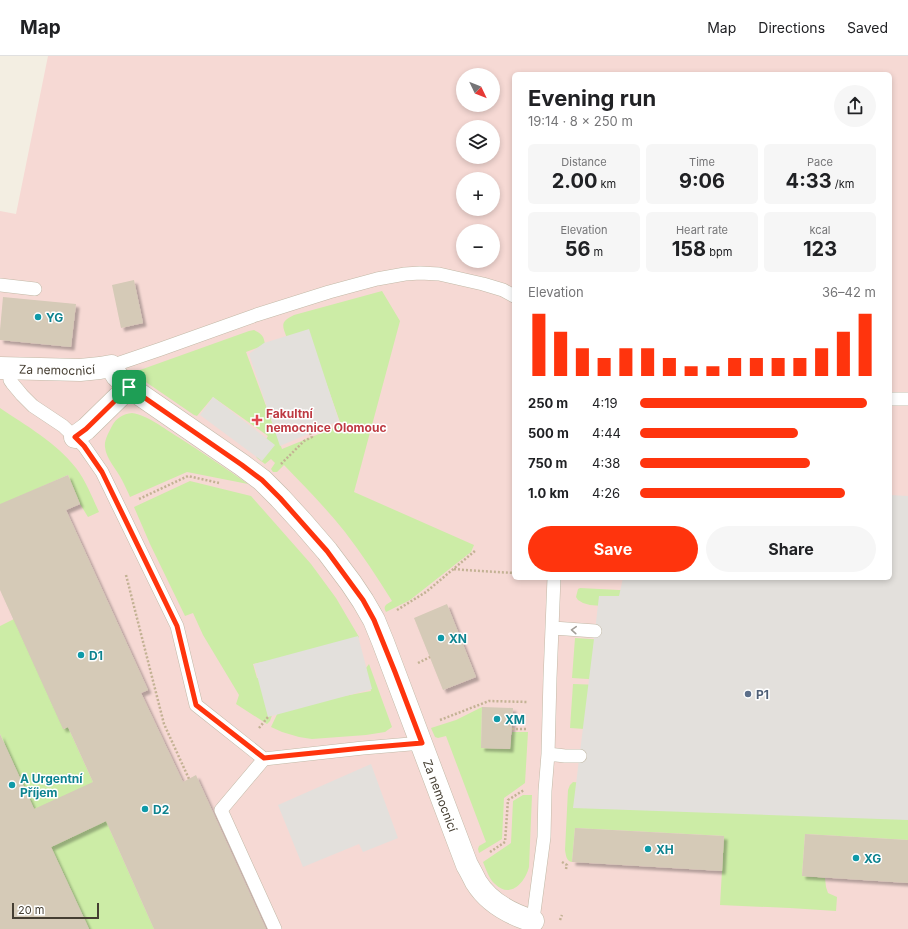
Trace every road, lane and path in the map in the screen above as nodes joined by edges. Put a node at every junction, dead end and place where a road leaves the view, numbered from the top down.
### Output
1 (0, 285) edge
2 (35, 289) dead end
3 (512, 295) edge
4 (111, 366) junction
5 (5, 368) edge
6 (129, 387) junction
7 (892, 399) edge
8 (908, 399) edge
9 (310, 433) dead end
10 (75, 437) junction
11 (262, 480) junction
12 (225, 484) dead end
13 (141, 498) dead end
14 (476, 550) dead end
15 (453, 569) junction
16 (125, 570) dead end
17 (512, 573) edge
18 (554, 580) edge
19 (394, 612) dead end
20 (553, 628) junction
21 (595, 631) dead end
22 (532, 702) dead end
23 (441, 719) dead end
24 (422, 743) junction
25 (548, 754) junction
26 (580, 756) dead end
27 (264, 758) junction
28 (189, 778) dead end
29 (527, 790) dead end
30 (487, 853) dead end
31 (533, 925) edge
32 (275, 929) edge

1 - 2 lane
3 - 4 lane
4 - 5 street, Za nemocnicí
4 - 6 street, Za nemocnicí
5 - 10 lane
6 - 10 street
6 - 11 street, Za nemocnicí
7 - 8 lane
9 - 11 path
10 - 27 lane
11 - 24 street, Za nemocnicí
12 - 13 path
14 - 15 path
15 - 17 path
15 - 19 path
16 - 28 path
18 - 20 lane
21 -> 20 lane
20 - 25 lane
22 - 23 path
24 - 27 lane
24 - 31 street, Za nemocnicí
25 - 26 lane
25 - 31 lane
27 - 32 lane
29 - 30 path

